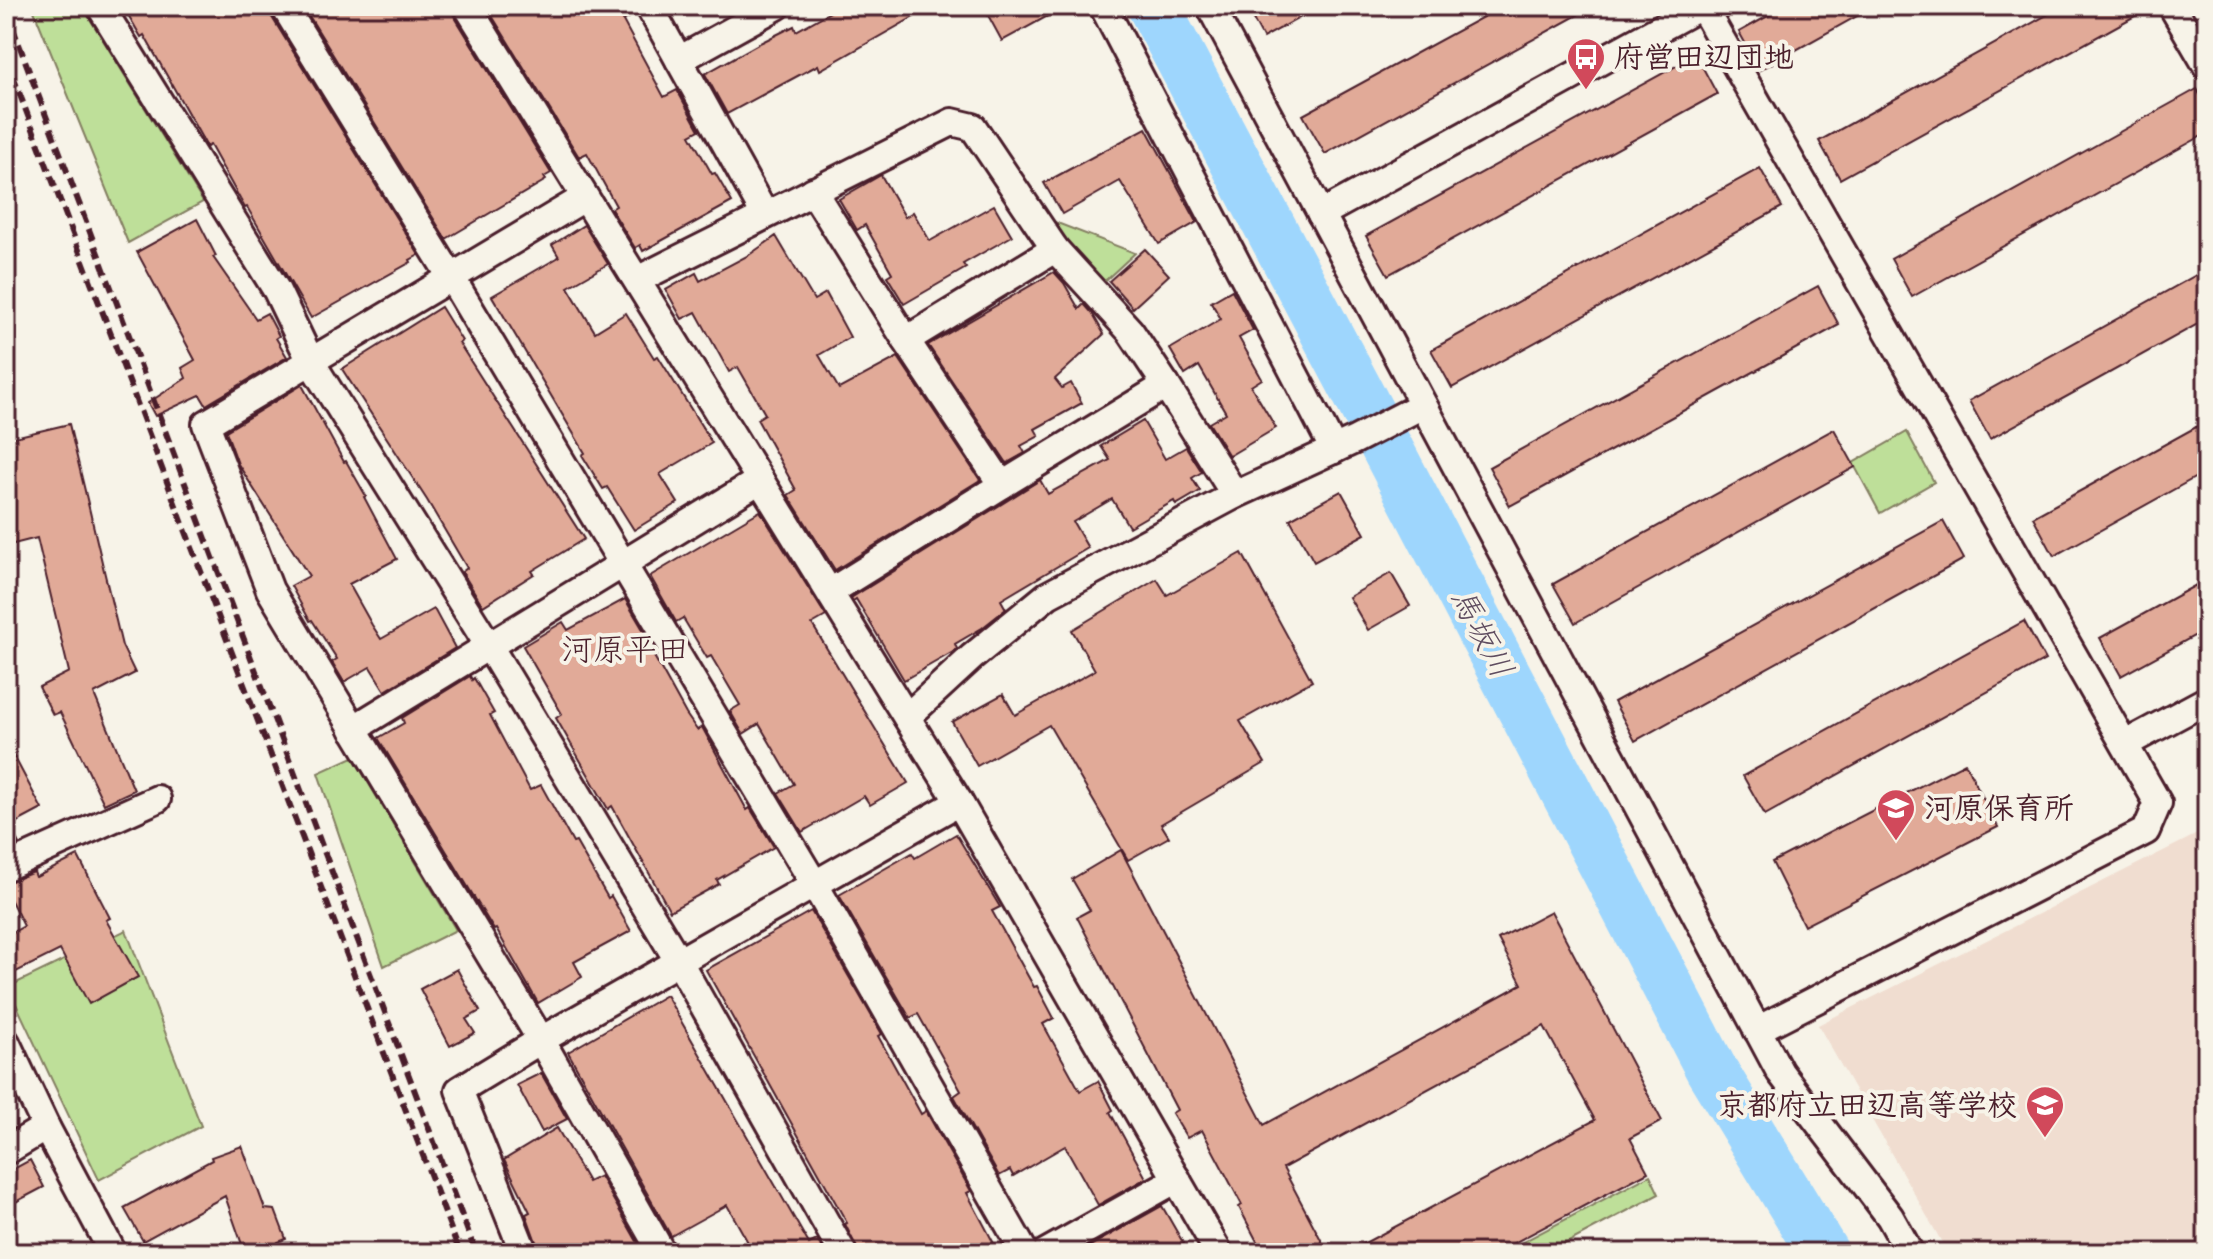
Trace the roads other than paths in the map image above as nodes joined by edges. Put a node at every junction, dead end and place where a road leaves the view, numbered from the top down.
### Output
1 (100, 6) edge
2 (284, 6) edge
3 (467, 6) edge
4 (649, 6) edge
5 (777, 6) edge
6 (1103, 6) edge
7 (1210, 6) edge
8 (1702, 6) edge
9 (2172, 6) edge
10 (679, 60) junction
11 (2207, 66) edge
12 (813, 191) junction
13 (584, 198) junction
14 (1321, 214) junction
15 (765, 215) junction
16 (1055, 249) junction
17 (451, 277) junction
18 (637, 280) junction
19 (906, 340) junction
20 (311, 362) junction
21 (1166, 385) junction
22 (1417, 408) junction
23 (1344, 445) junction
24 (760, 480) junction
25 (1002, 485) junction
26 (1235, 495) junction
27 (623, 564) junction
28 (830, 592) junction
29 (489, 646) junction
30 (2207, 700) edge
31 (907, 717) junction
32 (353, 729) junction
33 (2125, 744) junction
34 (157, 799) dead end
35 (959, 802) junction
36 (6, 867) edge
37 (815, 885) junction
38 (679, 962) junction
39 (1757, 1030) junction
40 (541, 1040) junction
41 (6, 1042) edge
42 (46, 1127) junction
43 (6, 1151) edge
44 (1177, 1179) junction
45 (113, 1253) edge
46 (524, 1253) edge
47 (662, 1253) edge
48 (843, 1253) edge
49 (1025, 1253) edge
50 (1045, 1253) edge
51 (1219, 1253) edge
52 (1910, 1253) edge

1 - 20 street
2 - 17 street
3 - 13 street
4 - 10 street
5 - 10 street
6 - 23 street
7 - 14 street
8 - 14 street
8 - 33 street
9 - 11 street
10 - 15 street
12 - 15 street
12 - 16 street
12 - 19 street
13 - 17 street
13 - 18 street
14 - 22 street
15 - 18 street
16 - 19 street
16 - 21 street
17 - 20 street
17 - 27 street
18 - 24 street
19 - 25 street
20 - 29 street
20 - 32 street
21 - 25 street
21 - 26 street
22 - 23 street
22 - 39 street
23 - 26 street
24 - 27 street
24 - 28 street
25 - 28 street
26 - 31 street
27 - 29 street
27 - 37 street
28 - 31 street
29 - 32 street
29 - 38 street
30 - 33 street
31 - 35 street
32 - 40 street
33 - 39 street
34 - 36 street
35 - 37 street
35 - 44 street
37 - 38 street
37 - 49 street
38 - 40 street
38 - 48 street
39 - 52 street
40 - 46 street
40 - 47 street
41 - 42 street
42 - 43 street
42 - 45 street
44 - 50 street
44 - 51 street

